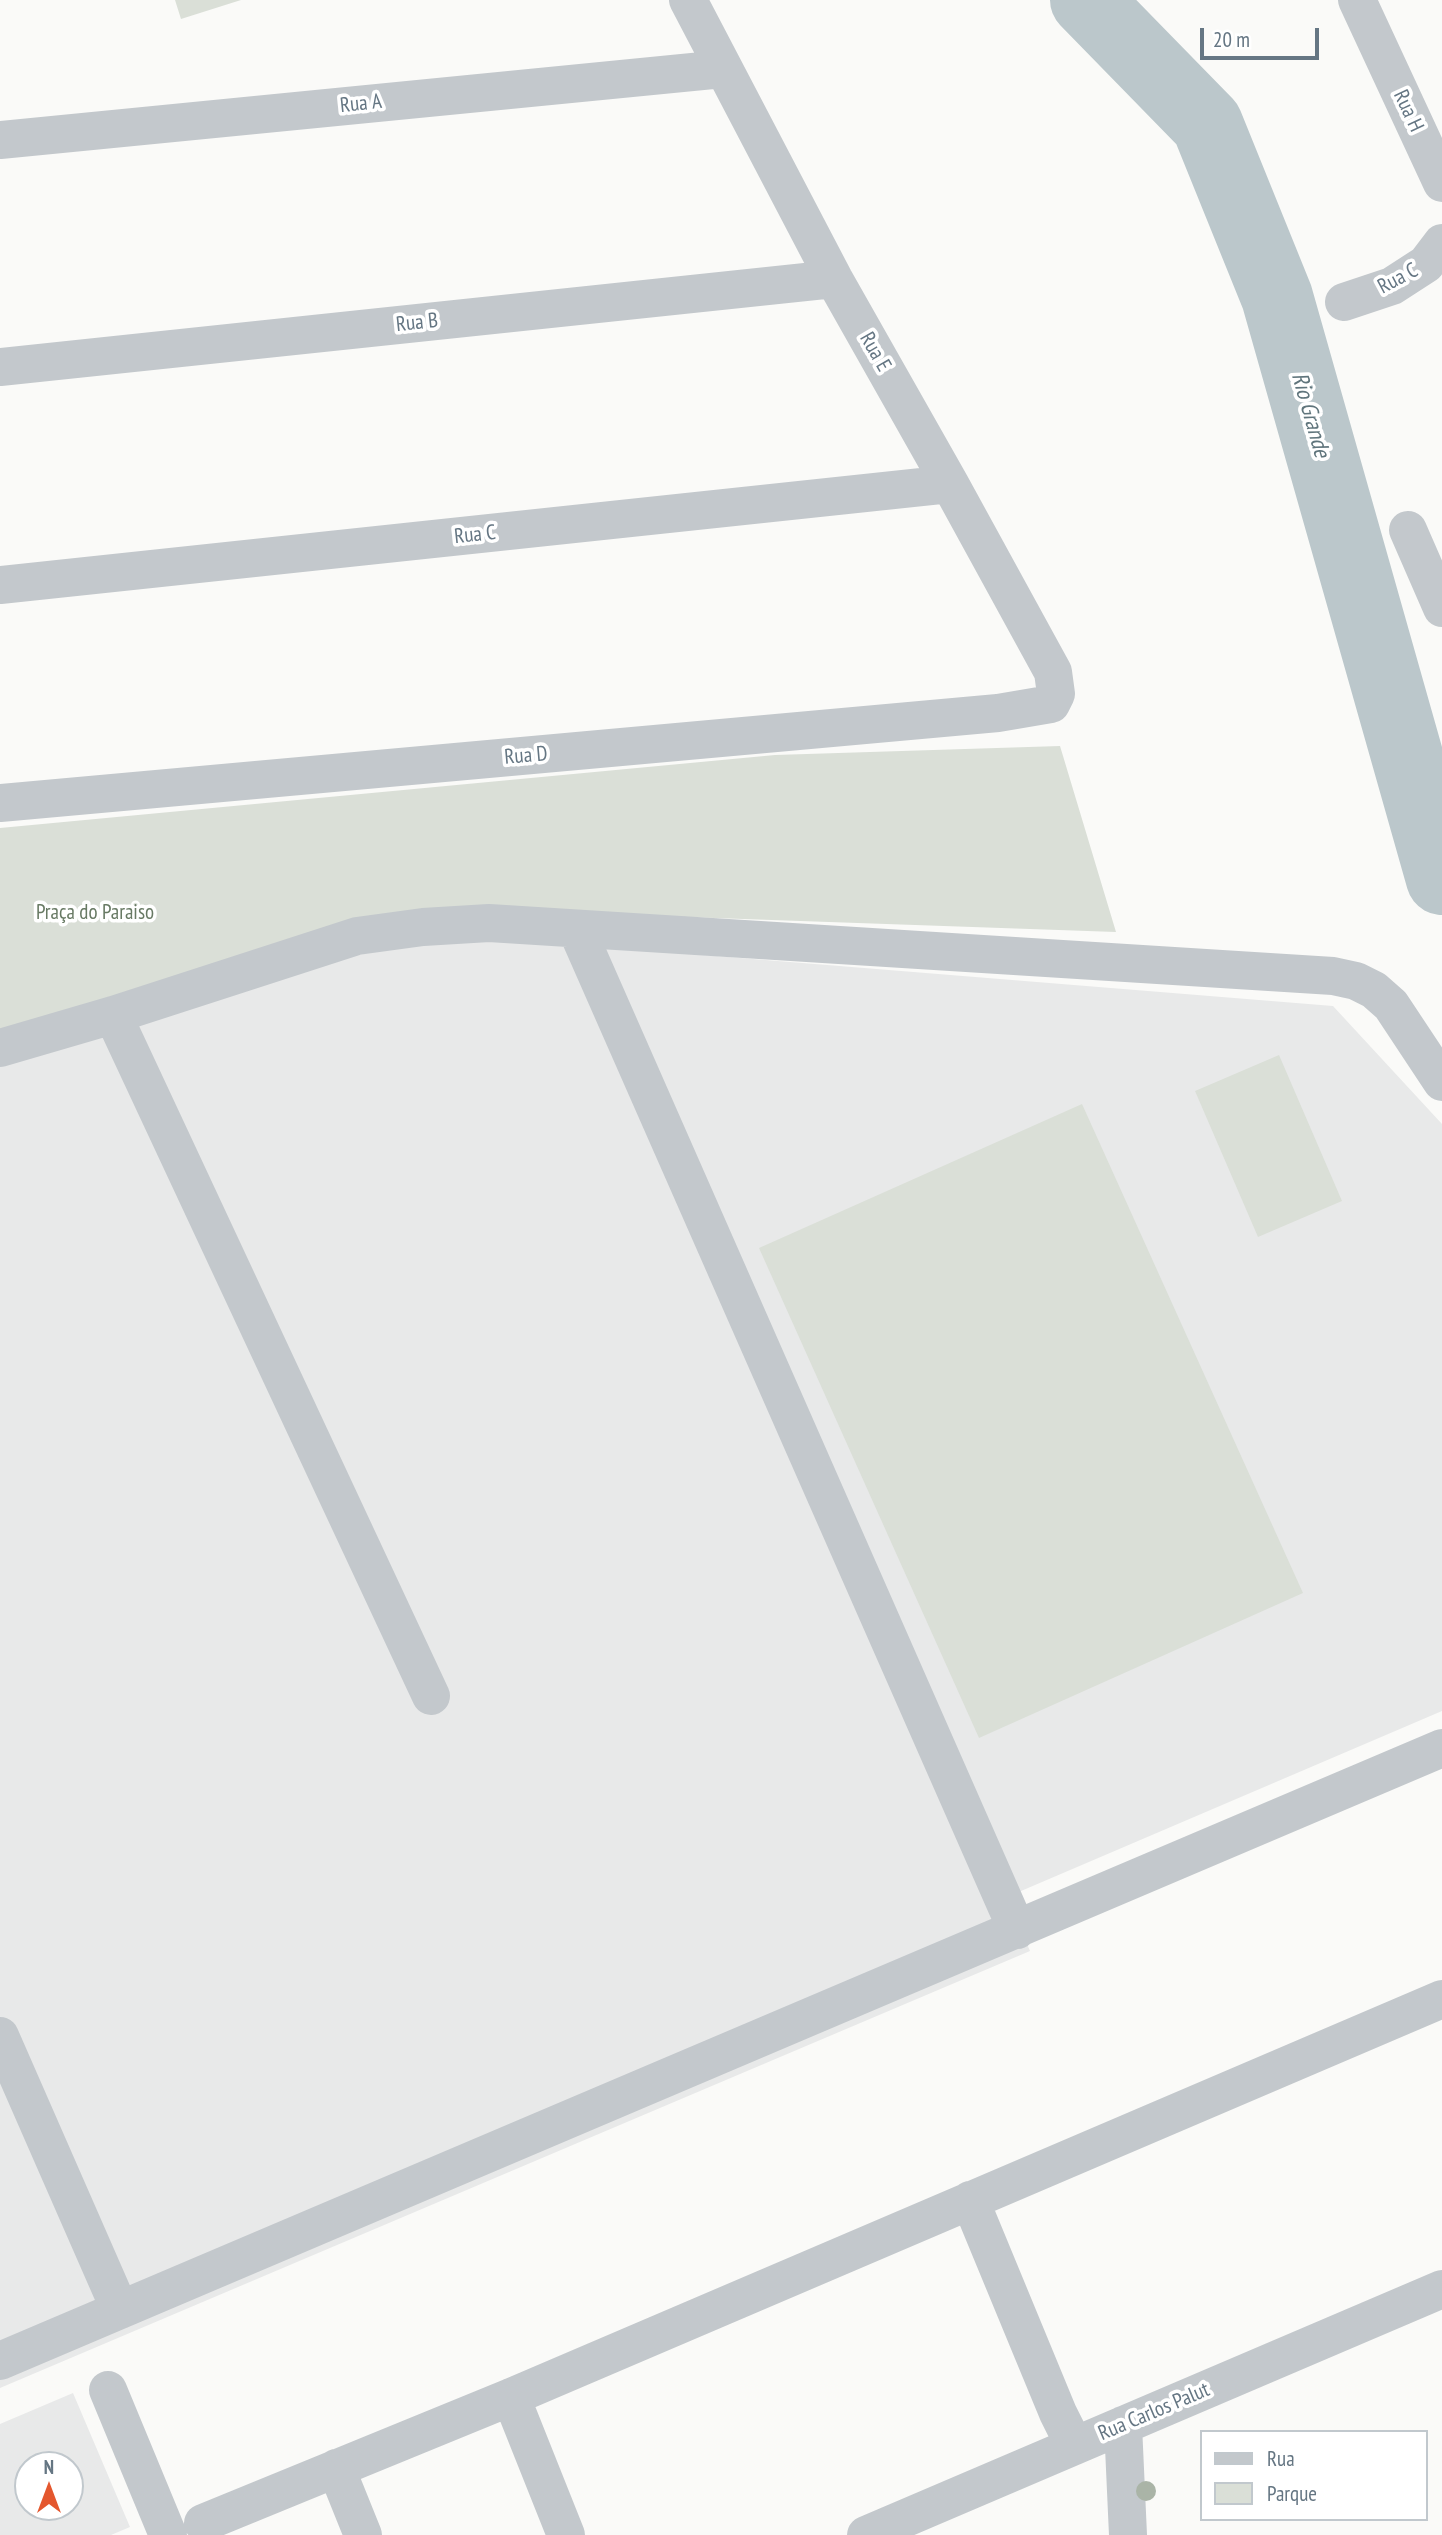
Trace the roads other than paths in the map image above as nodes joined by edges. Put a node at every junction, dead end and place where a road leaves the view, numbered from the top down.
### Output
1 (688, 0) edge
2 (1357, 0) edge
3 (723, 69) junction
4 (0, 140) edge
5 (1442, 183) edge
6 (1442, 243) edge
7 (834, 279) junction
8 (1344, 302) dead end
9 (0, 367) edge
10 (950, 484) junction
11 (1408, 530) dead end
12 (0, 585) edge
13 (1442, 608) edge
14 (1051, 704) joint
15 (0, 803) edge
16 (577, 930) junction
17 (113, 1015) junction
18 (0, 1048) edge
19 (1442, 1082) edge
20 (431, 1696) dead end
21 (1442, 1748) edge
22 (1017, 1930) junction
23 (1440, 2006) edge
24 (0, 2036) edge
25 (970, 2200) junction
26 (1442, 2289) edge
27 (120, 2310) junction
28 (0, 2361) edge
29 (108, 2390) dead end
30 (511, 2397) junction
31 (1123, 2425) junction
32 (1074, 2445) junction
33 (336, 2468) junction
34 (186, 2529) edge
35 (363, 2535) edge
36 (566, 2535) edge
37 (866, 2535) edge
38 (1129, 2535) edge

1 - 3 street, Rua E
2 - 5 street, Rua H
3 - 4 street, Rua A
3 - 7 street, Rua E
6 - 8 street, Rua C
7 - 9 street, Rua B
7 - 10 street, Rua E
10 - 12 street, Rua C
10 - 14 street, Rua E
11 - 13 street
14 - 15 street, Rua D
16 - 17 street
16 - 19 street
16 - 22 street
17 - 18 street
17 - 20 street
21 - 22 street
22 - 27 street
23 - 25 street
24 - 27 street
25 - 30 street
25 - 32 street
26 - 31 street, Rua Carlos Palut
27 - 28 street
29 - 34 street
30 - 33 street
30 - 36 street
31 - 32 street, Rua Carlos Palut
31 - 38 street
32 - 37 street, Rua Carlos Palut
33 - 34 street
33 - 35 street

